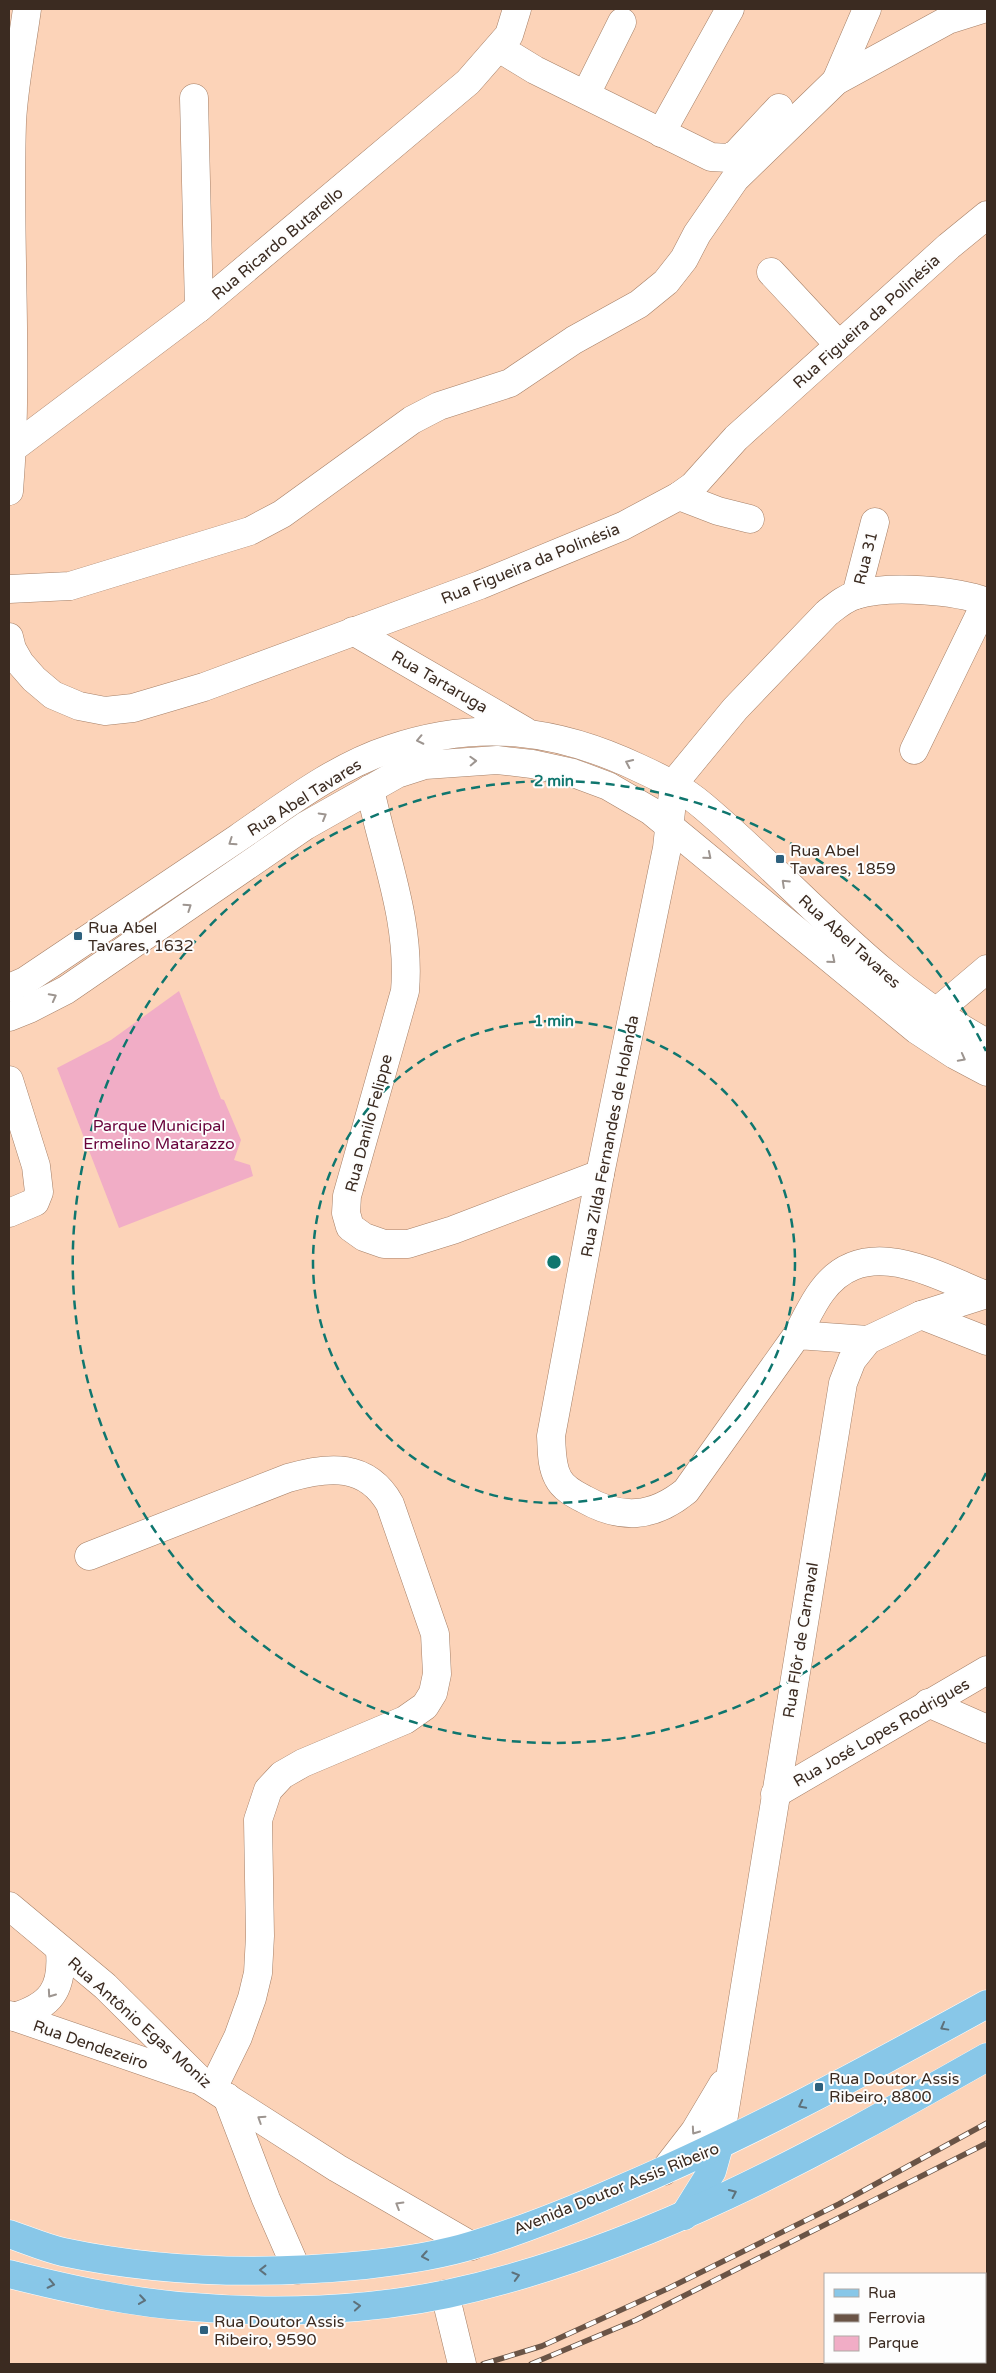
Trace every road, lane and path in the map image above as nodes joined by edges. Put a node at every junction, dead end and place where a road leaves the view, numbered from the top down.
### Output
1 (28, 9) edge
2 (517, 9) edge
3 (730, 9) edge
4 (867, 9) edge
5 (982, 9) edge
6 (622, 22) dead end
7 (499, 48) junction
8 (836, 81) junction
9 (586, 94) junction
10 (194, 98) dead end
11 (779, 108) dead end
12 (10, 121) edge
13 (661, 133) junction
14 (987, 216) edge
15 (771, 272) dead end
16 (199, 308) junction
17 (839, 345) junction
18 (11, 450) edge
19 (9, 490) edge
20 (680, 496) junction
21 (750, 519) dead end
22 (875, 522) dead end
23 (9, 590) edge
24 (856, 595) junction
25 (986, 602) edge
26 (352, 631) junction
27 (9, 637) edge
28 (526, 732) junction
29 (914, 750) dead end
30 (674, 784) junction
31 (370, 789) junction
32 (670, 826) junction
33 (987, 969) edge
34 (9, 988) edge
35 (935, 1013) junction
36 (9, 1017) edge
37 (987, 1043) edge
38 (987, 1072) edge
39 (9, 1080) edge
40 (600, 1174) junction
41 (9, 1213) edge
42 (985, 1294) edge
43 (921, 1315) junction
44 (797, 1335) junction
45 (868, 1340) junction
46 (987, 1341) edge
47 (90, 1556) dead end
48 (987, 1670) edge
49 (928, 1703) junction
50 (987, 1729) edge
51 (775, 1794) junction
52 (9, 1906) edge
53 (60, 1951) junction
54 (987, 2004) edge
55 (12, 2016) edge
56 (987, 2057) edge
57 (729, 2074) junction
58 (214, 2089) junction
59 (719, 2146) junction
60 (664, 2171) junction
61 (684, 2216) junction
62 (9, 2234) edge
63 (472, 2246) junction
64 (297, 2270) junction
65 (9, 2274) edge
66 (448, 2305) junction
67 (462, 2364) edge

1 - 12 street
2 - 7 street, Rua Ricardo Butarello
3 - 13 street
4 - 8 street
5 - 8 street
6 - 9 street
7 - 9 street
7 - 16 street, Rua Ricardo Butarello
8 - 23 street
9 - 13 street
10 - 16 street
11 - 13 street
12 - 18 street
14 - 17 street, Rua Figueira da Polinésia
15 - 17 street
16 - 18 street, Rua Ricardo Butarello
17 - 20 street, Rua Figueira da Polinésia
18 - 19 street
20 - 21 street
20 - 26 street, Rua Figueira da Polinésia
22 - 24 street, Rua 31
24 - 25 street
24 - 30 street
25 - 29 street
26 - 27 street, Rua Figueira da Polinésia
26 - 28 street, Rua Tartaruga
30 -> 28 street, Rua Abel Tavares
28 -> 34 street, Rua Abel Tavares
30 - 32 street, Rua Zilda Fernandes de Holanda
35 -> 30 street, Rua Abel Tavares
31 -> 32 street, Rua Abel Tavares
36 -> 31 street, Rua Abel Tavares
31 - 40 street, Rua Danilo Felippe
32 -> 38 street, Rua Abel Tavares
32 - 40 street, Rua Zilda Fernandes de Holanda
33 - 35 street
35 - 37 street, Rua Abel Tavares
39 - 41 street
40 - 44 street, Rua Zilda Fernandes de Holanda
42 - 43 street, Rua Flôr de Carnaval
42 - 44 street, Rua Zilda Fernandes de Holanda
43 - 45 street, Rua Flôr de Carnaval
43 - 46 street
44 - 45 street
45 - 51 street, Rua Flôr de Carnaval
47 - 58 street
48 - 49 street, Rua José Lopes Rodrigues
49 - 50 street
49 - 51 street, Rua José Lopes Rodrigues
51 - 57 street, Rua Flôr de Carnaval
52 - 53 street, Rua Antônio Egas Moniz
53 -> 55 street
53 - 58 street, Rua Antônio Egas Moniz
54 -> 59 main road, Avenida Doutor Assis Ribeiro
55 - 58 street, Rua Dendezeiro
61 -> 56 main road
57 - 59 street, Rua Flôr de Carnaval
57 -> 60 street, Rua Flôr de Carnaval
63 -> 58 street, Rua Antônio Egas Moniz
58 - 64 street, Rua Antônio Egas Moniz
59 - 60 main road, Avenida Doutor Assis Ribeiro
59 - 61 main road
60 - 63 main road, Avenida Doutor Assis Ribeiro
66 -> 61 main road
64 -> 62 main road, Avenida Doutor Assis Ribeiro
63 -> 64 main road, Avenida Doutor Assis Ribeiro
65 -> 66 main road
66 - 67 street

